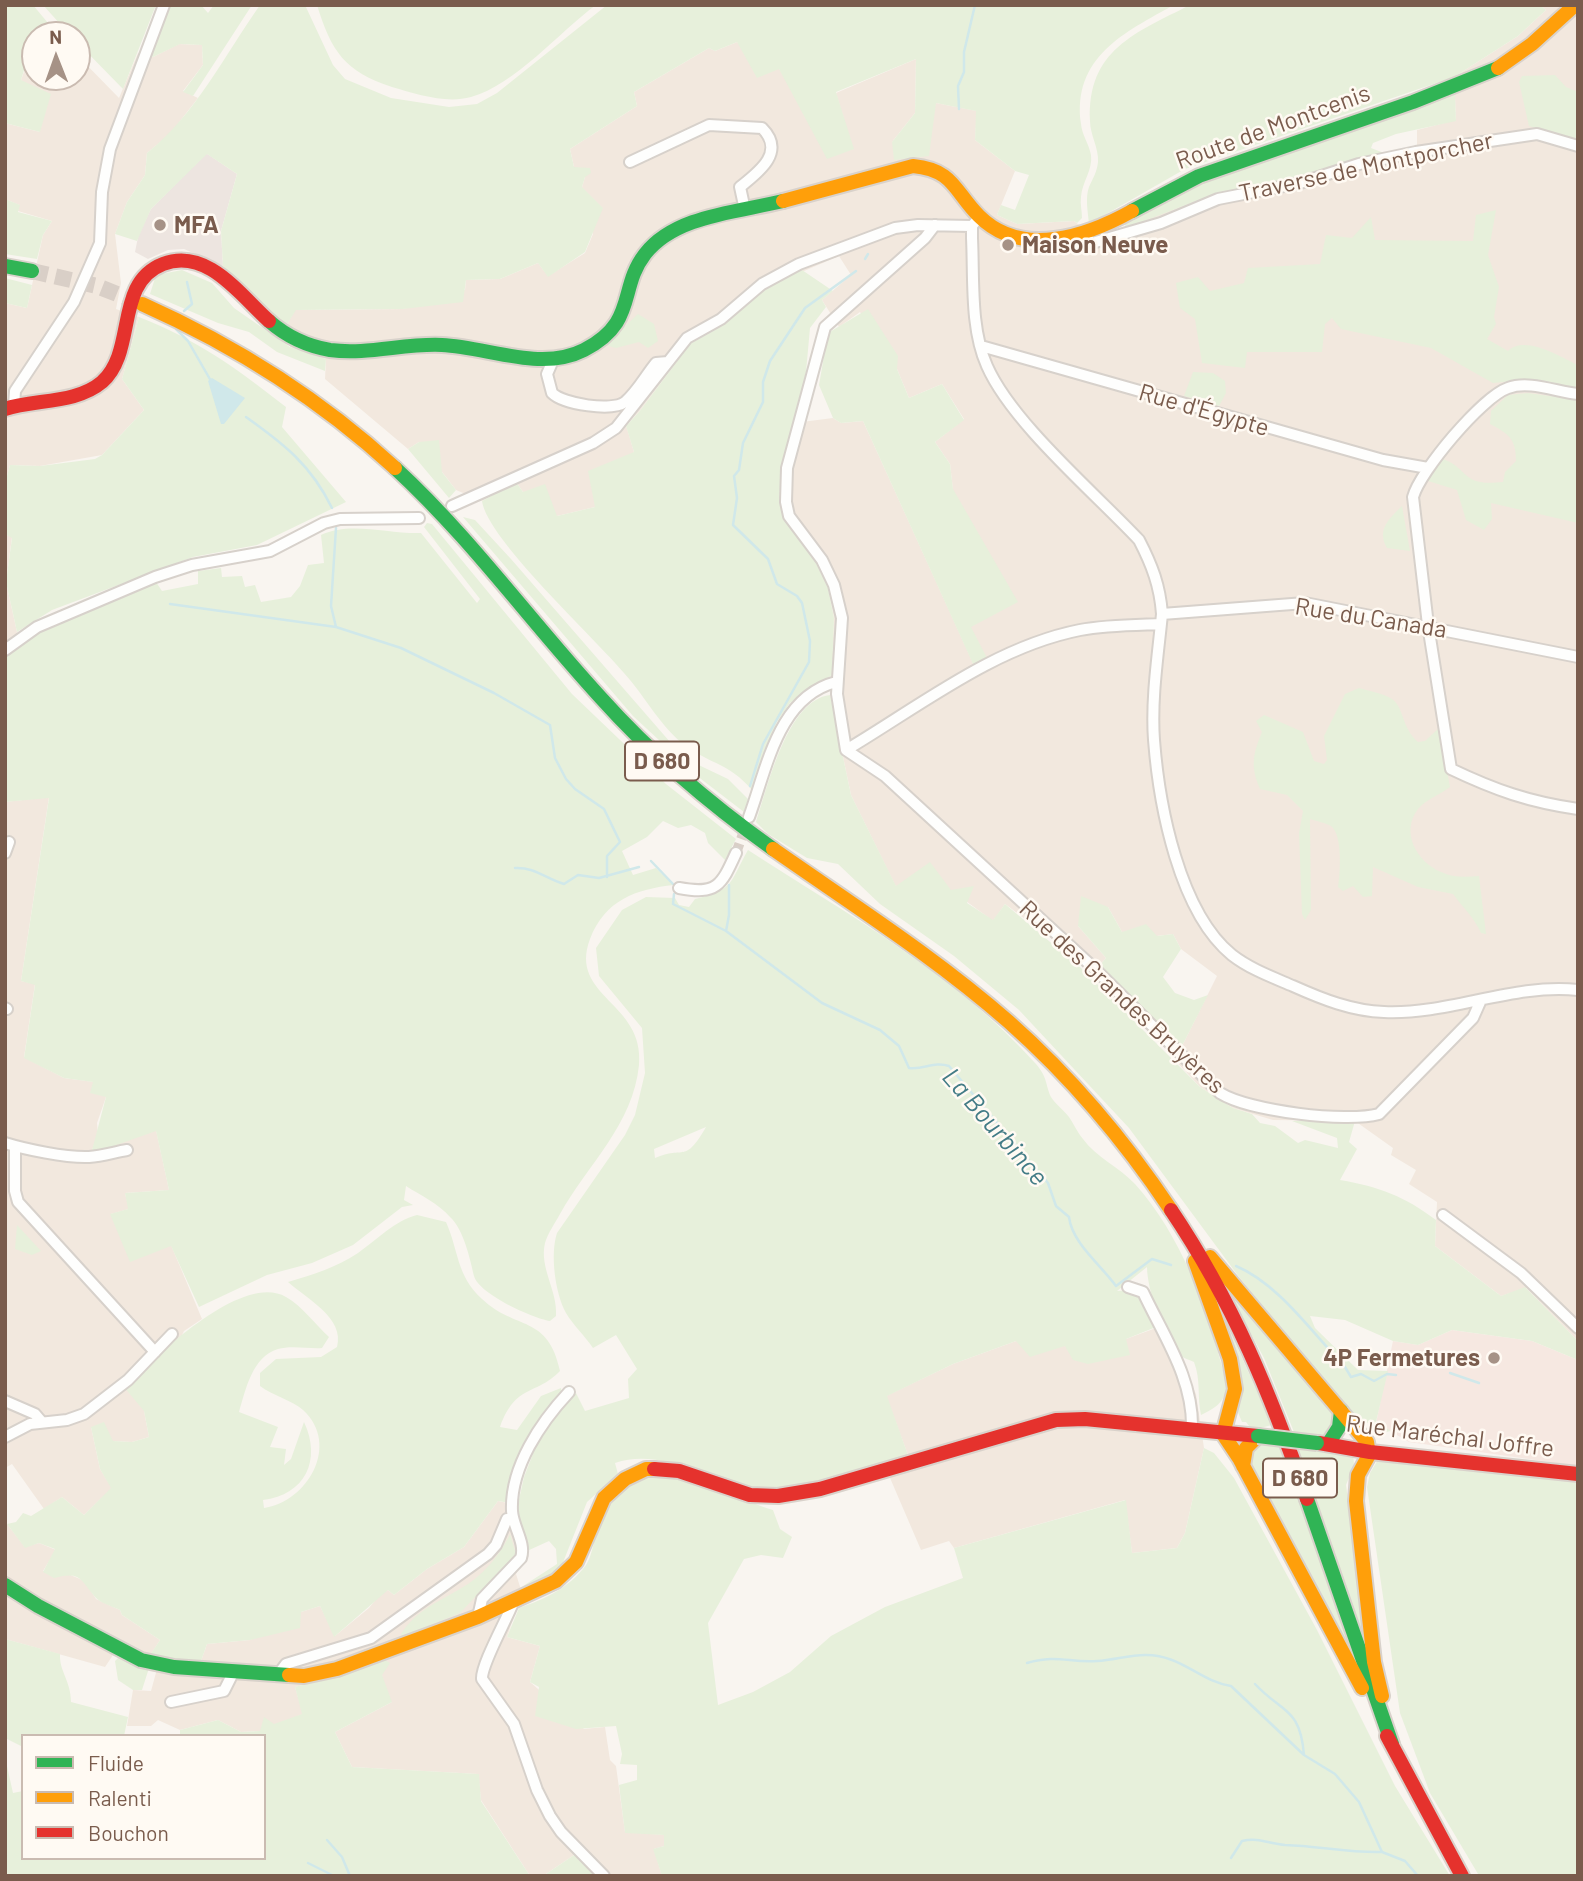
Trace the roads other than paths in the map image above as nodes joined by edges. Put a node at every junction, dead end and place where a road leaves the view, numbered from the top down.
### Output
1 (164, 5) edge
2 (1575, 5) edge
3 (1578, 146) edge
4 (630, 162) dead end
5 (745, 210) junction
6 (976, 218) junction
7 (935, 225) junction
8 (1081, 233) junction
9 (5, 266) edge
10 (32, 271) tunnel mouth
11 (142, 304) tunnel mouth
12 (981, 346) junction
13 (554, 358) junction
14 (668, 362) junction
15 (1578, 394) edge
16 (10, 407) edge
17 (1428, 468) junction
18 (452, 506) dead end
19 (419, 518) dead end
20 (1161, 619) junction
21 (1427, 625) junction
22 (5, 649) edge
23 (1578, 657) edge
24 (836, 682) junction
25 (846, 750) junction
26 (1578, 809) edge
27 (749, 817) tunnel mouth
28 (736, 853) tunnel mouth
29 (679, 888) dead end
30 (1578, 990) edge
31 (1481, 1000) junction
32 (10, 1146) edge
33 (127, 1150) dead end
34 (1443, 1215) dead end
35 (1181, 1223) junction
36 (1128, 1287) dead end
37 (1578, 1328) edge
38 (172, 1334) dead end
39 (155, 1352) junction
40 (569, 1392) dead end
41 (5, 1401) edge
42 (1340, 1411) junction
43 (41, 1420) junction
44 (1192, 1431) junction
45 (1223, 1434) junction
46 (1258, 1436) junction
47 (5, 1437) edge
48 (1322, 1443) junction
49 (1370, 1452) junction
50 (1243, 1466) junction
51 (1578, 1474) edge
52 (507, 1520) dead end
53 (5, 1585) edge
54 (513, 1603) junction
55 (478, 1617) junction
56 (233, 1673) junction
57 (277, 1676) junction
58 (171, 1702) dead end
59 (1392, 1744) junction
60 (604, 1876) edge
61 (1462, 1876) edge

1 - 16 street
2 - 8 main road, Route de Montcenis
3 - 8 street, Traverse de Montporcher
4 - 5 street
5 - 6 main road
5 - 13 main road
6 - 7 street
6 - 8 main road, Route de Montcenis
6 - 12 street
7 - 14 street
7 - 24 street
9 - 10 main road
11 - 35 main road, D 680
12 - 17 street, Rue d'Égypte
12 - 20 street
13 - 14 street
13 - 16 main road
14 - 18 street
15 - 17 street
17 - 21 street
19 - 22 street
20 - 21 street, Rue du Canada
20 - 25 street, Rue du Canada
20 - 31 street
21 - 23 street, Rue du Canada
21 - 26 street
24 - 25 street
24 - 27 street
25 - 31 street, Rue des Grandes Bruyères
28 - 29 street
30 - 31 street
32 - 33 street
32 - 39 street
34 - 37 street
35 - 42 main road
35 - 45 main road
35 - 59 main road, D 680
36 - 44 street
38 - 39 street
39 - 43 street
40 - 55 street
41 - 43 street
42 - 48 main road
42 - 49 main road
43 - 47 street
44 - 45 main road, Rue Maréchal Joffre
44 - 54 main road, Rue Maréchal Joffre
45 - 46 main road, Rue Maréchal Joffre
45 - 50 main road
46 - 48 main road, Rue Maréchal Joffre, bridge
46 - 50 main road
48 - 49 main road, Rue Maréchal Joffre
49 - 51 main road, Rue Maréchal Joffre
49 - 59 main road
50 - 59 main road
52 - 57 street
53 - 56 main road, Rue Maréchal Joffre
54 - 55 main road, Rue Maréchal Joffre
54 - 60 street
55 - 57 main road, Rue Maréchal Joffre
56 - 57 main road, Rue Maréchal Joffre
56 - 58 street
59 - 61 main road, D 680

